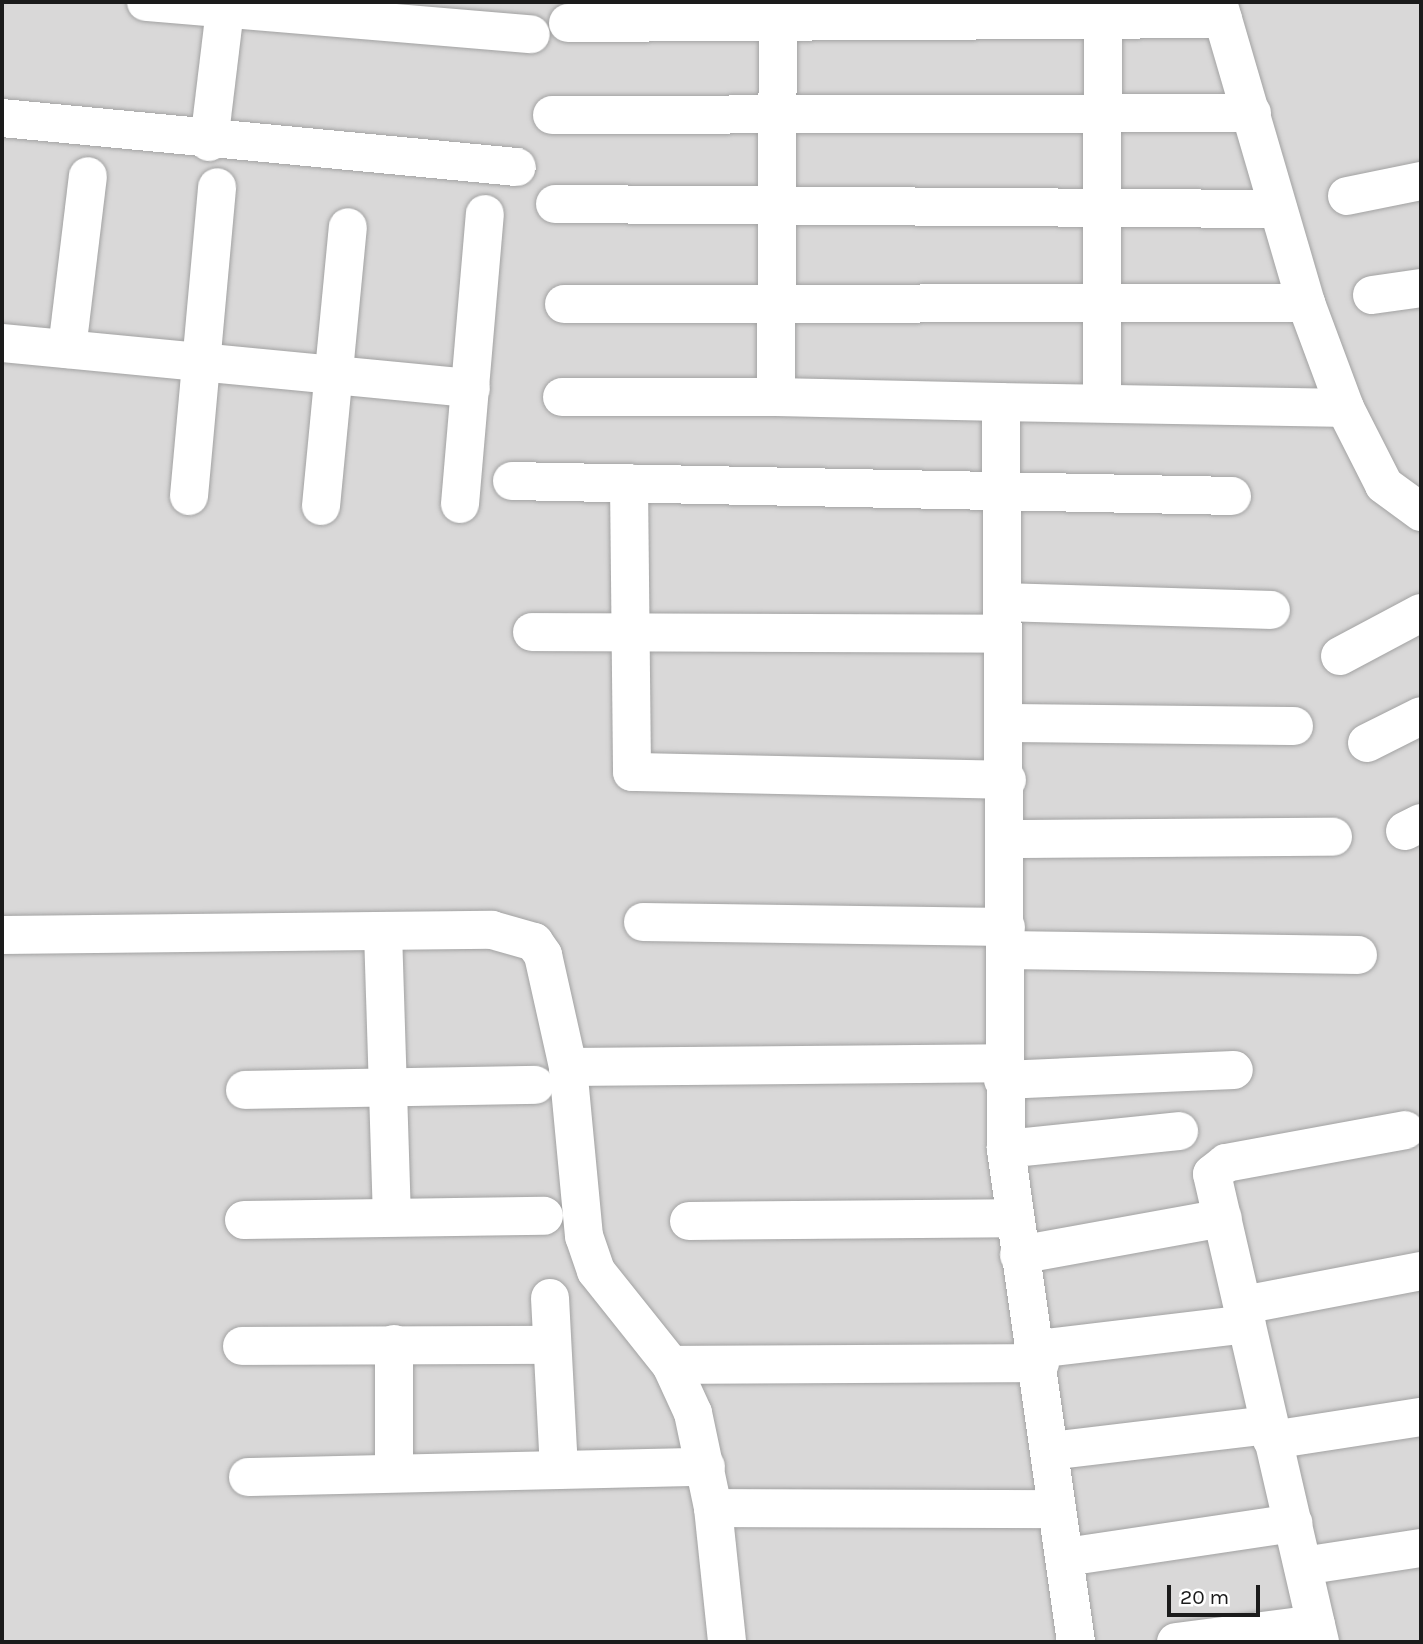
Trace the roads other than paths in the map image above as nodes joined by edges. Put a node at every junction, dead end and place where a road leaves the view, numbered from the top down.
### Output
1 (146, 2) edge
2 (225, 5) edge
3 (1103, 11) edge
4 (1220, 11) edge
5 (778, 12) edge
6 (568, 23) dead end
7 (531, 34) dead end
8 (1252, 113) junction
9 (1102, 114) junction
10 (779, 115) junction
11 (552, 116) dead end
12 (2, 118) edge
13 (209, 142) junction
14 (517, 167) dead end
15 (88, 176) dead end
16 (1421, 181) edge
17 (217, 187) dead end
18 (1347, 196) dead end
19 (780, 203) junction
20 (555, 204) dead end
21 (1102, 209) junction
22 (1278, 209) junction
23 (485, 214) dead end
24 (348, 227) dead end
25 (1421, 288) edge
26 (1372, 295) dead end
27 (778, 303) junction
28 (1306, 303) junction
29 (564, 304) dead end
30 (1101, 306) junction
31 (2, 343) edge
32 (67, 349) junction
33 (200, 362) junction
34 (333, 375) junction
35 (471, 388) junction
36 (562, 397) dead end
37 (776, 397) junction
38 (1102, 401) junction
39 (1001, 402) junction
40 (1345, 408) junction
41 (512, 481) dead end
42 (629, 483) junction
43 (1000, 488) junction
44 (189, 496) dead end
45 (1232, 496) dead end
46 (460, 504) dead end
47 (321, 506) dead end
48 (1419, 511) edge
49 (1271, 610) dead end
50 (1421, 613) edge
51 (1003, 618) junction
52 (531, 632) dead end
53 (631, 632) junction
54 (1340, 656) dead end
55 (1421, 716) edge
56 (1007, 723) junction
57 (1294, 726) dead end
58 (1367, 743) dead end
59 (1007, 780) junction
60 (1333, 837) dead end
61 (1007, 839) junction
62 (643, 922) dead end
63 (383, 932) junction
64 (2, 935) edge
65 (1006, 939) junction
66 (1358, 955) dead end
67 (1234, 1070) dead end
68 (1003, 1072) junction
69 (552, 1076) junction
70 (387, 1086) junction
71 (245, 1090) dead end
72 (1405, 1130) dead end
73 (1179, 1131) dead end
74 (1006, 1149) junction
75 (544, 1216) dead end
76 (392, 1217) junction
77 (1012, 1217) junction
78 (1223, 1218) junction
79 (244, 1220) dead end
80 (690, 1221) dead end
81 (1019, 1255) junction
82 (1421, 1271) edge
83 (550, 1298) dead end
84 (1245, 1315) junction
85 (394, 1344) junction
86 (552, 1345) junction
87 (242, 1346) dead end
88 (1039, 1356) junction
89 (671, 1365) junction
90 (1421, 1417) edge
91 (1269, 1433) junction
92 (1050, 1451) junction
93 (706, 1467) junction
94 (559, 1470) junction
95 (394, 1474) junction
96 (248, 1477) dead end
97 (713, 1508) junction
98 (1057, 1508) junction
99 (1293, 1524) junction
100 (1421, 1548) edge
101 (1066, 1557) junction
102 (1303, 1566) junction
103 (1318, 1633) edge
104 (727, 1642) edge
105 (1076, 1642) edge
106 (1176, 1642) edge

1 - 2 street
2 - 7 street
2 - 13 street
3 - 4 street
3 - 5 street
3 - 9 street
4 - 8 street
5 - 6 street
5 - 10 street
8 - 9 street
8 - 22 street
9 - 10 street
9 - 21 street
10 - 11 street
10 - 19 street
12 - 13 street
13 - 14 street
15 - 32 street
16 - 18 street
17 - 33 street
19 - 20 street
19 - 21 street
19 - 27 street
21 - 22 street
21 - 30 street
22 - 28 street
23 - 35 street
24 - 34 street
25 - 26 street
27 - 29 street
27 - 30 street
27 - 37 street
28 - 30 street
28 - 40 street
30 - 38 street
31 - 32 street
32 - 33 street
33 - 34 street
33 - 44 street
34 - 35 street
34 - 47 street
35 - 46 street
36 - 37 street
37 - 39 street
38 - 39 street
38 - 40 street
39 - 43 street
40 - 48 street
41 - 42 street
42 - 43 street
42 - 53 street
43 - 45 street
43 - 51 street
49 - 51 street
50 - 54 street
51 - 53 street
51 - 56 street
52 - 53 street
53 - 59 street
55 - 58 street
56 - 57 street
56 - 59 street
59 - 61 street
60 - 61 street
61 - 65 street
62 - 65 street
63 - 64 street
63 - 69 street
63 - 70 street
65 - 66 street
65 - 68 street
67 - 68 street
68 - 69 street
68 - 74 street
69 - 70 street
69 - 89 street
70 - 71 street
70 - 76 street
72 - 78 street
73 - 74 street
74 - 77 street
75 - 76 street
76 - 79 street
77 - 80 street
77 - 81 street
78 - 81 street
78 - 84 street
81 - 88 street
82 - 84 street
83 - 86 street
84 - 88 street
84 - 91 street
85 - 86 street
85 - 87 street
85 - 95 street
86 - 94 street
88 - 89 street
88 - 92 street
89 - 93 street
90 - 91 street
91 - 92 street
91 - 99 street
92 - 98 street
93 - 94 street
93 - 97 street
94 - 95 street
95 - 96 street
97 - 98 street
97 - 104 street
98 - 101 street
99 - 101 street
99 - 102 street
100 - 102 street
101 - 105 street
102 - 103 street
103 - 106 street

